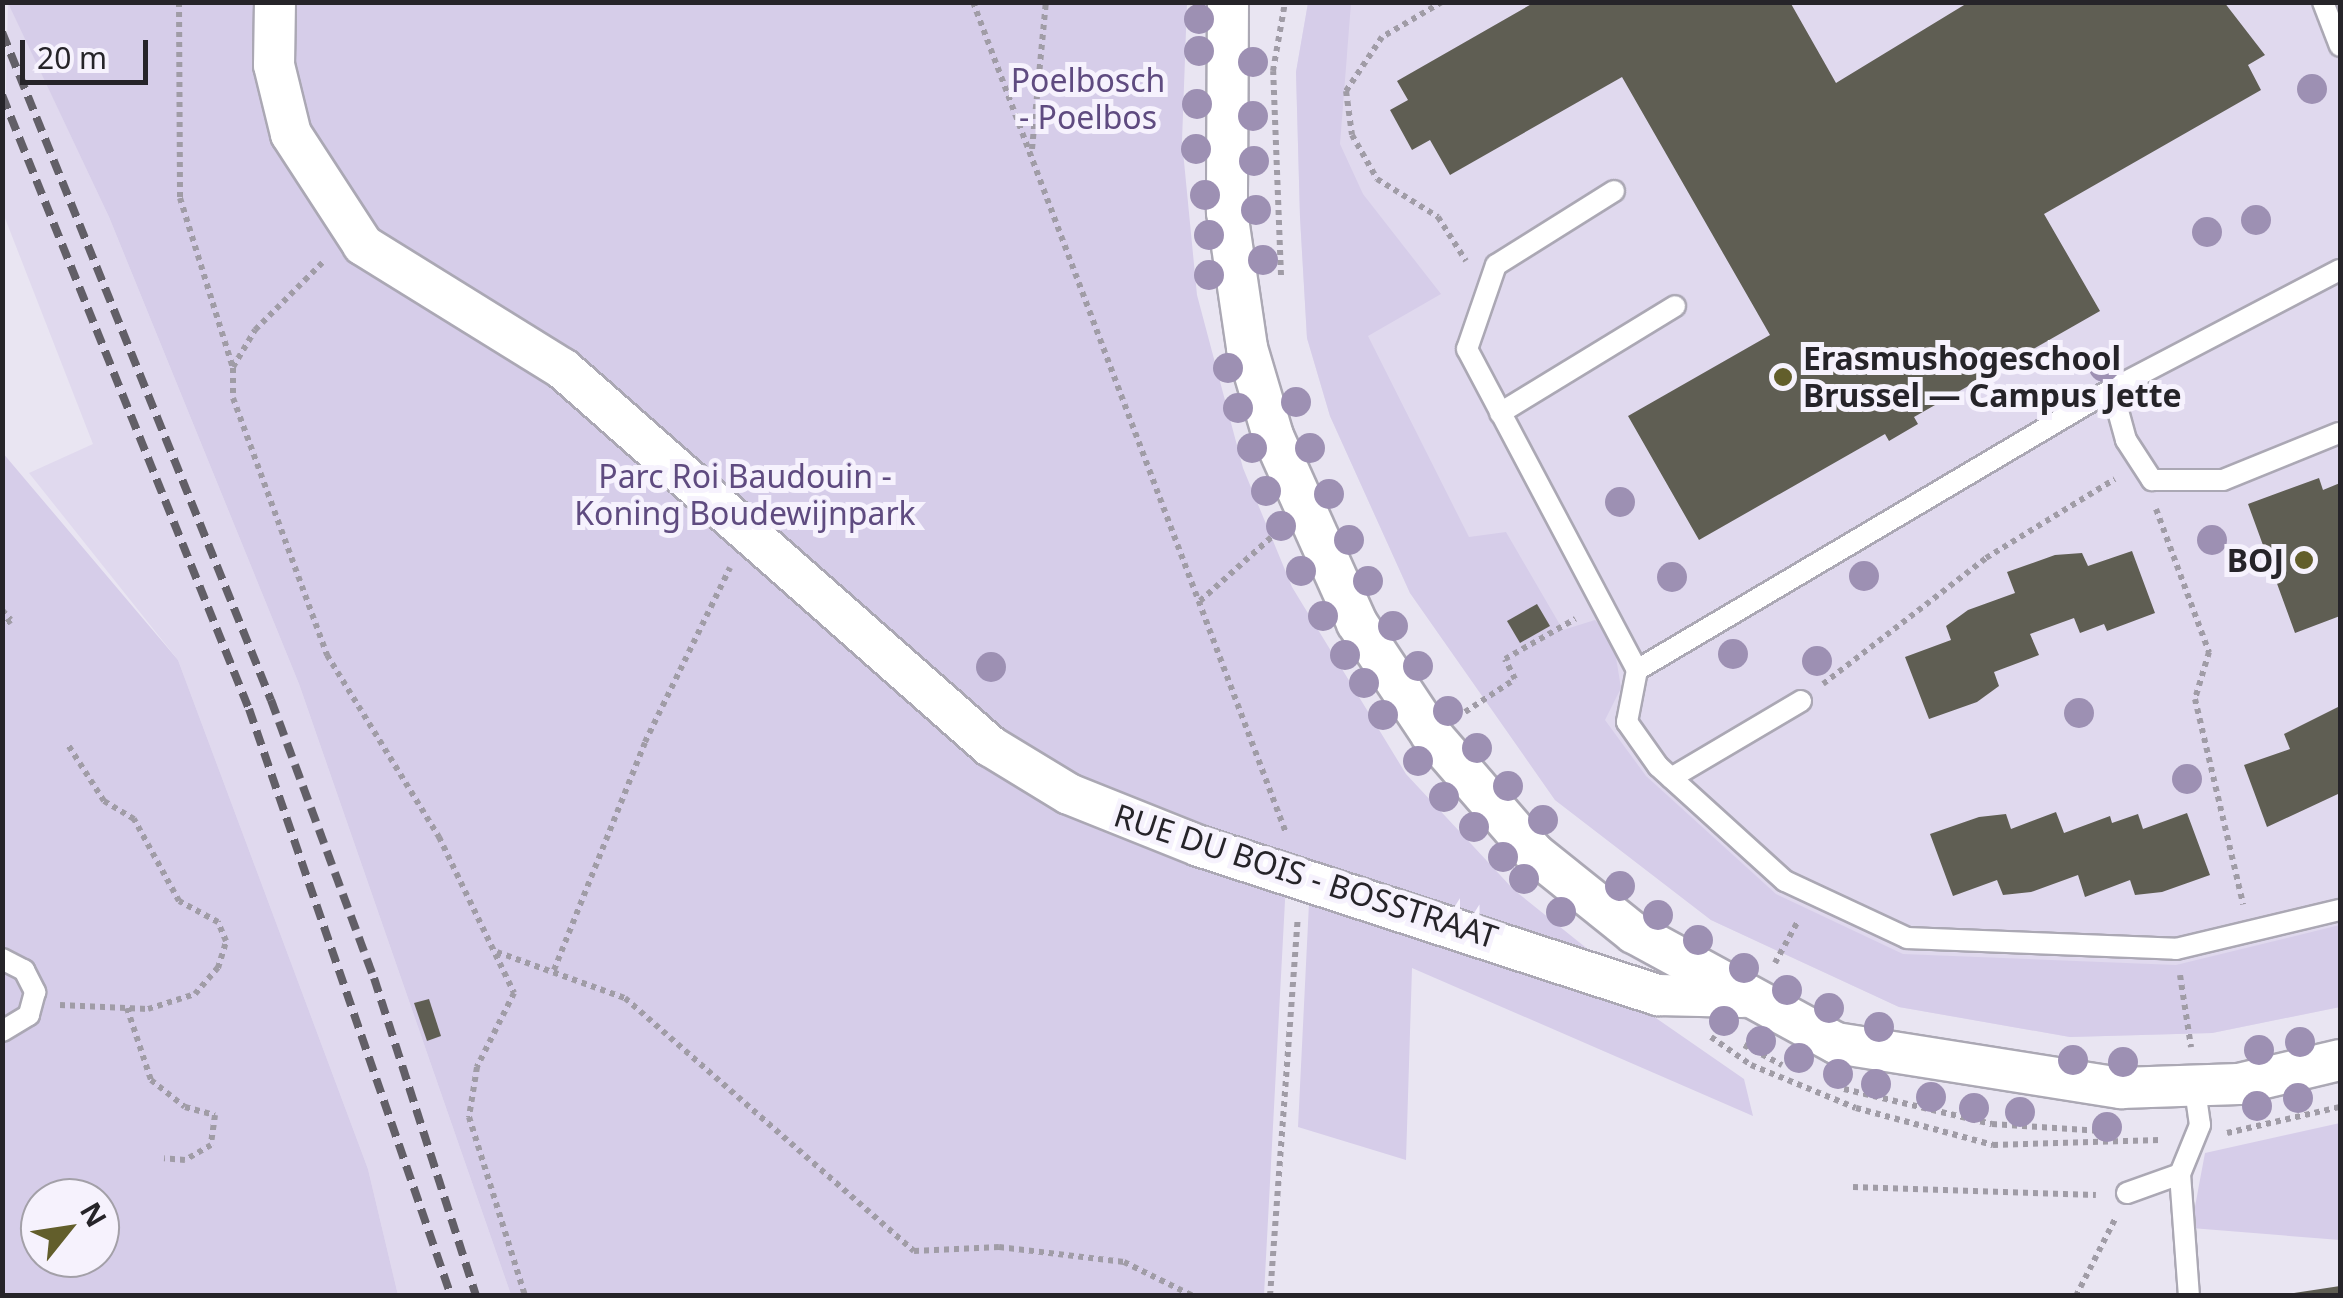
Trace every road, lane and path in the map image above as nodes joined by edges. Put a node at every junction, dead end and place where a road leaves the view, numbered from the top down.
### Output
1 (179, 2) edge
2 (274, 2) edge
3 (973, 2) edge
4 (1046, 2) edge
5 (1228, 2) edge
6 (1285, 2) edge
7 (1442, 2) edge
8 (2323, 2) edge
9 (2340, 46) edge
10 (1032, 150) junction
11 (1614, 191) dead end
12 (344, 225) junction
13 (2340, 270) edge
14 (1282, 288) dead end
15 (1485, 298) junction
16 (1675, 306) dead end
17 (232, 368) junction
18 (2112, 389) junction
19 (1500, 413) junction
20 (2339, 433) edge
21 (2146, 471) junction
22 (1270, 520) dead end
23 (743, 529) junction
24 (1284, 552) dead end
25 (1248, 557) dead end
26 (1200, 601) junction
27 (1602, 603) junction
28 (2, 610) edge
29 (2, 626) edge
30 (1637, 670) junction
31 (1453, 697) dead end
32 (1801, 701) joint
33 (1447, 723) junction
34 (1473, 724) dead end
35 (68, 745) dead end
36 (1671, 778) junction
37 (1301, 875) junction
38 (1813, 894) junction
39 (2340, 910) edge
40 (2249, 934) junction
41 (2176, 950) junction
42 (497, 952) junction
43 (1754, 958) dead end
44 (2, 959) edge
45 (1770, 968) junction
46 (554, 970) junction
47 (1742, 996) junction
48 (1671, 997) junction
49 (34, 1004) junction
50 (127, 1008) junction
51 (2, 1031) edge
52 (2340, 1060) edge
53 (2340, 1100) edge
54 (2197, 1107) junction
55 (164, 1158) dead end
56 (2180, 1174) junction
57 (1853, 1187) dead end
58 (2128, 1193) junction
59 (525, 1296) edge
60 (1194, 1296) edge
61 (1270, 1296) edge
62 (2076, 1296) edge
63 (2189, 1296) edge

1 - 17 path
2 - 12 street, RUE DU BOIS - BOSSTRAAT
3 - 10 path
4 - 10 path
5 - 33 street
6 - 14 path
7 - 15 path
8 - 9 lane
10 - 26 path
11 - 15 lane
12 - 17 path
12 - 23 street, RUE DU BOIS - BOSSTRAAT
13 - 18 lane
15 - 19 lane
16 - 19 lane
17 - 42 path
18 - 21 lane
18 - 30 lane
19 - 27 lane
20 - 21 lane
21 - 32 path
21 - 40 path
22 - 24 path
23 - 37 street, RUE DU BOIS - BOSSTRAAT
23 - 46 path
25 - 26 path
26 - 37 path
27 - 30 lane
27 - 33 path
28 - 29 path
30 - 36 lane
31 - 33 path
32 - 36 lane
33 - 34 path
33 - 47 street
35 - 50 path
36 - 38 lane
37 - 48 street, RUE DU BOIS - BOSSTRAAT
37 - 61 path
38 - 41 lane
38 - 45 path
39 - 40 lane
40 - 41 lane
41 - 54 path
42 - 46 path
42 - 59 path
43 - 45 path
44 - 49 lane
45 - 47 path
46 - 60 path
47 - 48 street, RUE DU BOIS - BOSSTRAAT
47 - 54 street
48 - 54 path
49 - 50 path
49 - 51 lane
50 - 55 path
52 - 54 street
53 - 54 path
54 - 56 lane
56 - 58 lane
56 - 63 lane
57 - 58 path
58 - 62 path

